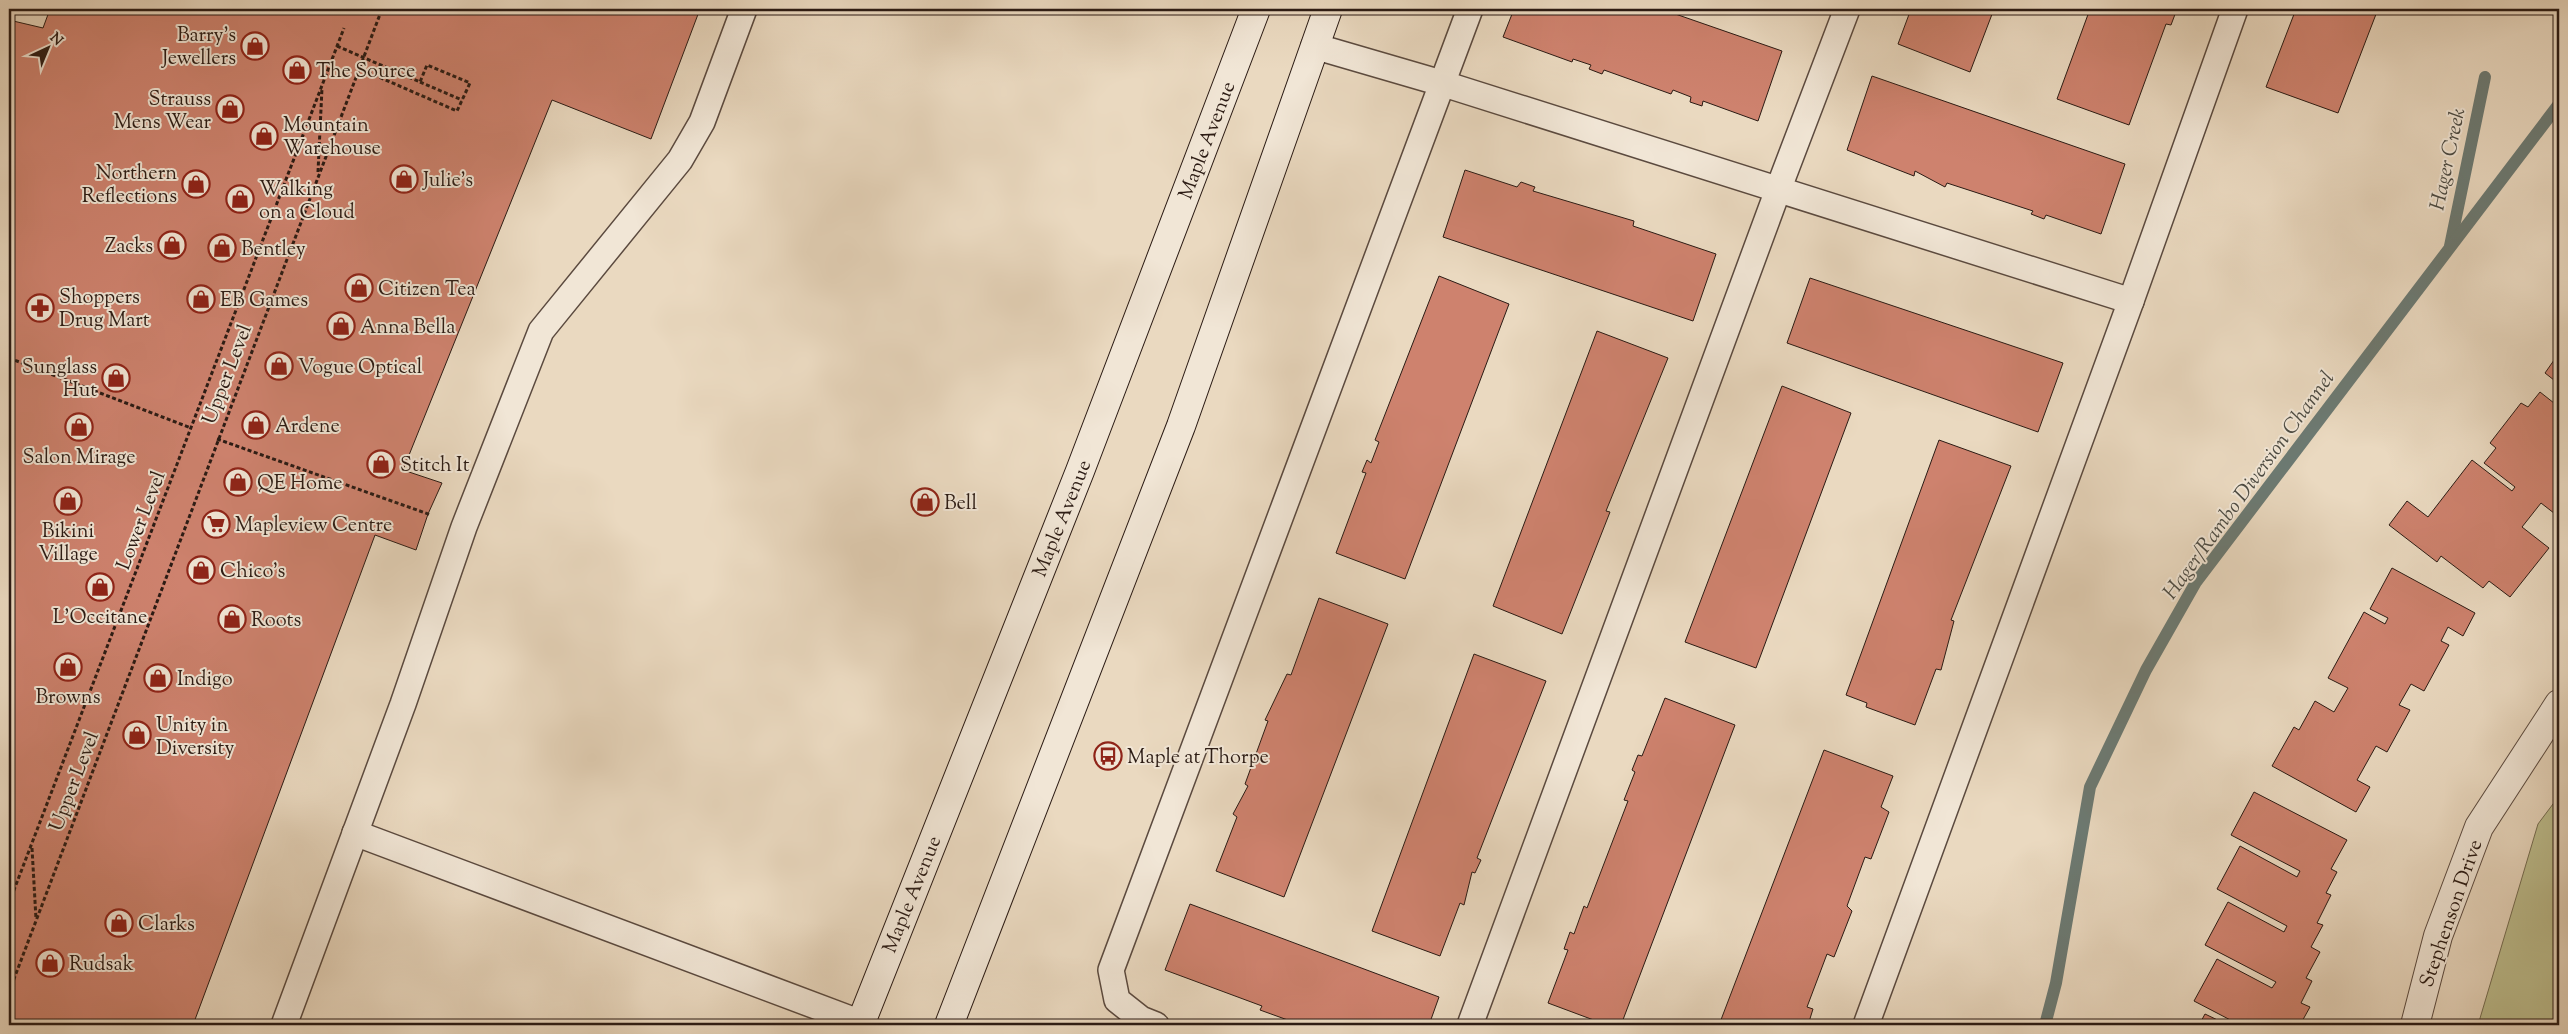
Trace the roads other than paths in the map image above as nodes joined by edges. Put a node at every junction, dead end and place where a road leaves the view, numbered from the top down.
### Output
1 (744, 9) edge
2 (1256, 9) edge
3 (1328, 9) edge
4 (1470, 9) edge
5 (1847, 9) edge
6 (2235, 9) edge
7 (1314, 46) junction
8 (1441, 83) junction
9 (1778, 190) junction
10 (2132, 301) junction
11 (2559, 704) edge
12 (355, 833) junction
13 (862, 1024) edge
14 (284, 1025) edge
15 (949, 1025) edge
16 (1156, 1025) edge
17 (1470, 1025) edge
18 (1866, 1025) edge
19 (2415, 1025) edge

1 - 12 lane
2 - 13 main road, Maple Avenue
3 - 7 main road
4 - 8 lane
5 - 9 lane
6 - 10 lane
7 - 8 lane
7 - 15 main road
8 - 9 lane
8 - 16 lane
9 - 10 lane
9 - 17 lane
10 - 18 lane
11 - 19 main road, Stephenson Drive
12 - 13 lane
12 - 14 lane

